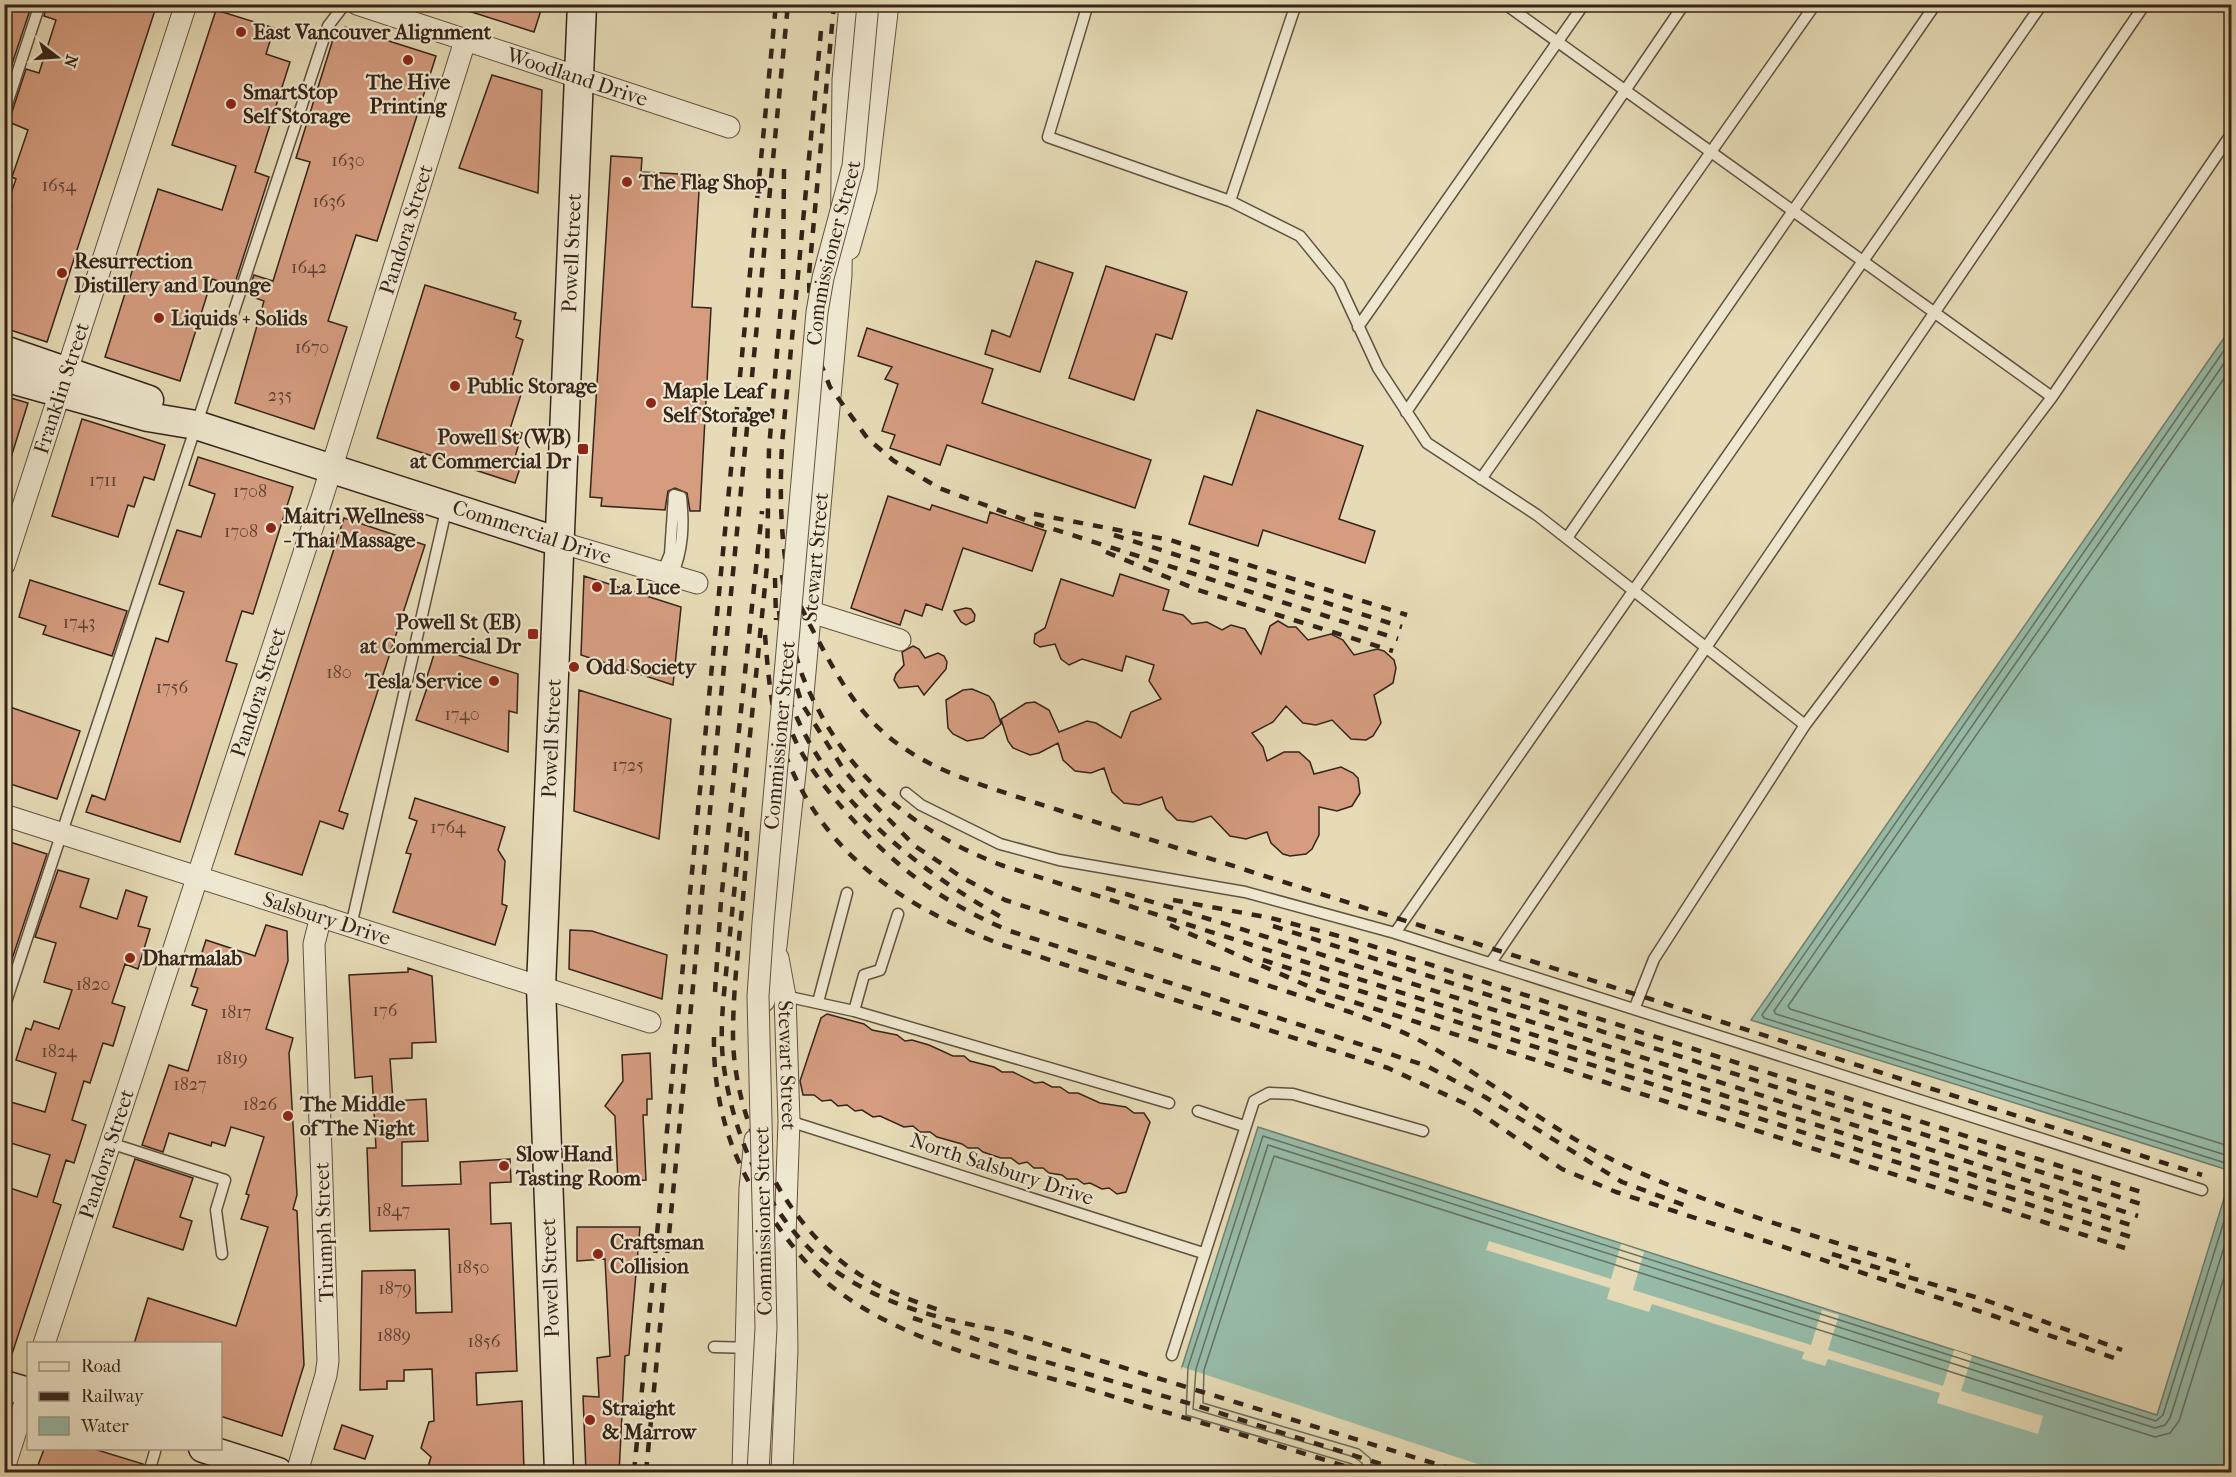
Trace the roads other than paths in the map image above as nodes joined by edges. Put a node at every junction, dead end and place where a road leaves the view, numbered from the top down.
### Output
1 (40, 4) edge
2 (186, 4) edge
3 (345, 4) edge
4 (357, 4) edge
5 (582, 4) edge
6 (850, 4) edge
7 (868, 4) edge
8 (888, 4) edge
9 (1088, 4) edge
10 (1296, 4) edge
11 (1505, 4) edge
12 (1584, 4) edge
13 (1684, 4) edge
14 (1815, 4) edge
15 (1936, 4) edge
16 (2042, 4) edge
17 (2145, 4) edge
18 (465, 41) junction
19 (1557, 42) junction
20 (579, 78) junction
21 (1625, 91) junction
22 (4, 113) edge
23 (729, 127) dead end
24 (2232, 133) edge
25 (1711, 152) junction
26 (1230, 201) junction
27 (1793, 211) junction
28 (1863, 262) junction
29 (841, 275) junction
30 (1934, 313) junction
31 (1358, 327) junction
32 (4, 350) edge
33 (4, 377) edge
34 (63, 382) junction
35 (2052, 397) junction
36 (1406, 412) junction
37 (196, 425) junction
38 (331, 468) junction
39 (1481, 479) junction
40 (447, 506) junction
41 (1567, 538) junction
42 (559, 542) junction
43 (4, 565) edge
44 (667, 574) junction
45 (697, 583) dead end
46 (1634, 591) junction
47 (811, 612) junction
48 (900, 640) dead end
49 (1706, 647) junction
50 (1805, 725) junction
51 (906, 793) dead end
52 (4, 814) edge
53 (61, 834) junction
54 (198, 878) junction
55 (847, 893) dead end
56 (898, 914) dead end
57 (321, 916) junction
58 (351, 926) junction
59 (1395, 933) junction
60 (776, 946) junction
61 (1492, 961) junction
62 (541, 987) junction
63 (785, 996) junction
64 (818, 1002) junction
65 (1635, 1007) junction
66 (4, 1008) edge
67 (854, 1011) junction
68 (650, 1022) dead end
69 (1169, 1103) dead end
70 (1198, 1111) dead end
71 (789, 1121) junction
72 (1244, 1126) junction
73 (1423, 1131) dead end
74 (110, 1143) junction
75 (2202, 1190) dead end
76 (1203, 1253) junction
77 (222, 1254) dead end
78 (45, 1342) edge
79 (714, 1347) dead end
80 (748, 1348) junction
81 (788, 1349) junction
82 (1172, 1355) dead end
83 (4, 1385) edge
84 (27, 1393) edge
85 (27, 1396) edge
86 (156, 1450) edge
87 (206, 1450) edge
88 (4, 1468) edge
89 (149, 1473) edge
90 (278, 1473) edge
91 (297, 1473) edge
92 (559, 1473) edge
93 (743, 1473) edge
94 (758, 1473) edge
95 (782, 1473) edge

1 - 22 lane
2 - 34 street, Franklin Street
3 - 37 lane
4 - 18 street, Woodland Drive
5 - 20 main road, Powell Street
6 - 29 street, Stewart Street
7 - 94 street, Commissioner Street, bridge
8 - 29 street, Stewart Street
9 - 26 lane
10 - 26 lane
11 - 19 lane
12 - 19 lane
13 - 21 lane
14 - 25 lane
15 - 27 lane
16 - 28 lane
17 - 30 lane
18 - 20 street, Woodland Drive
18 - 38 street, Pandora Street
19 - 21 lane
19 - 31 lane
20 - 23 street, Woodland Drive
20 - 42 main road, Powell Street
21 - 25 lane
21 - 36 lane
24 - 35 lane
25 - 27 lane
25 - 39 lane
26 - 31 lane
27 - 28 lane
27 - 41 lane
28 - 30 lane
28 - 46 lane
29 - 47 street, Stewart Street
30 - 35 lane
30 - 49 lane
31 - 36 lane
32 - 34 main road, Commercial Drive
33 - 34 main road, Commercial Drive
34 - 37 main road, Commercial Drive
34 - 43 street, Franklin Street
35 - 50 lane
36 - 39 lane
37 - 38 main road, Commercial Drive
37 - 53 lane
38 - 40 main road, Commercial Drive
38 - 54 street, Pandora Street
39 - 41 lane
40 - 42 main road, Commercial Drive
40 - 58 lane
41 - 46 lane
42 - 44 street, Commercial Drive
42 - 62 main road, Powell Street
44 - 44 lane
44 - 45 street, Commercial Drive
46 - 49 lane
46 - 59 lane
47 - 48 street
47 - 60 street, Stewart Street
49 - 50 lane
49 - 61 lane
50 - 65 lane
51 - 59 lane
52 - 53 street, Salsbury Drive
53 - 54 street, Salsbury Drive
53 - 66 lane
54 - 57 street, Salsbury Drive
54 - 74 street, Pandora Street
55 - 64 lane
56 - 67 lane
57 - 58 street, Salsbury Drive
57 - 91 street, Triumph Street
58 - 62 street, Salsbury Drive
59 - 61 lane
60 - 63 street, Stewart Street
60 - 80 street, Stewart Street
61 - 65 lane
62 - 68 street, Salsbury Drive
62 - 92 main road, Powell Street
63 - 64 lane
63 - 71 street, Stewart Street
64 - 67 lane
65 - 75 lane
67 - 69 lane
70 - 72 lane
71 - 76 lane, North Salsbury Drive
71 - 81 street, Stewart Street
72 - 73 lane
72 - 76 lane
74 - 77 lane
74 - 78 street, Pandora Street
76 - 82 lane
79 - 80 lane
80 - 81 lane
80 - 93 street, Stewart Street
81 - 95 street, Stewart Street
83 - 84 main road
85 - 88 street
86 - 89 lane
87 - 90 main road

